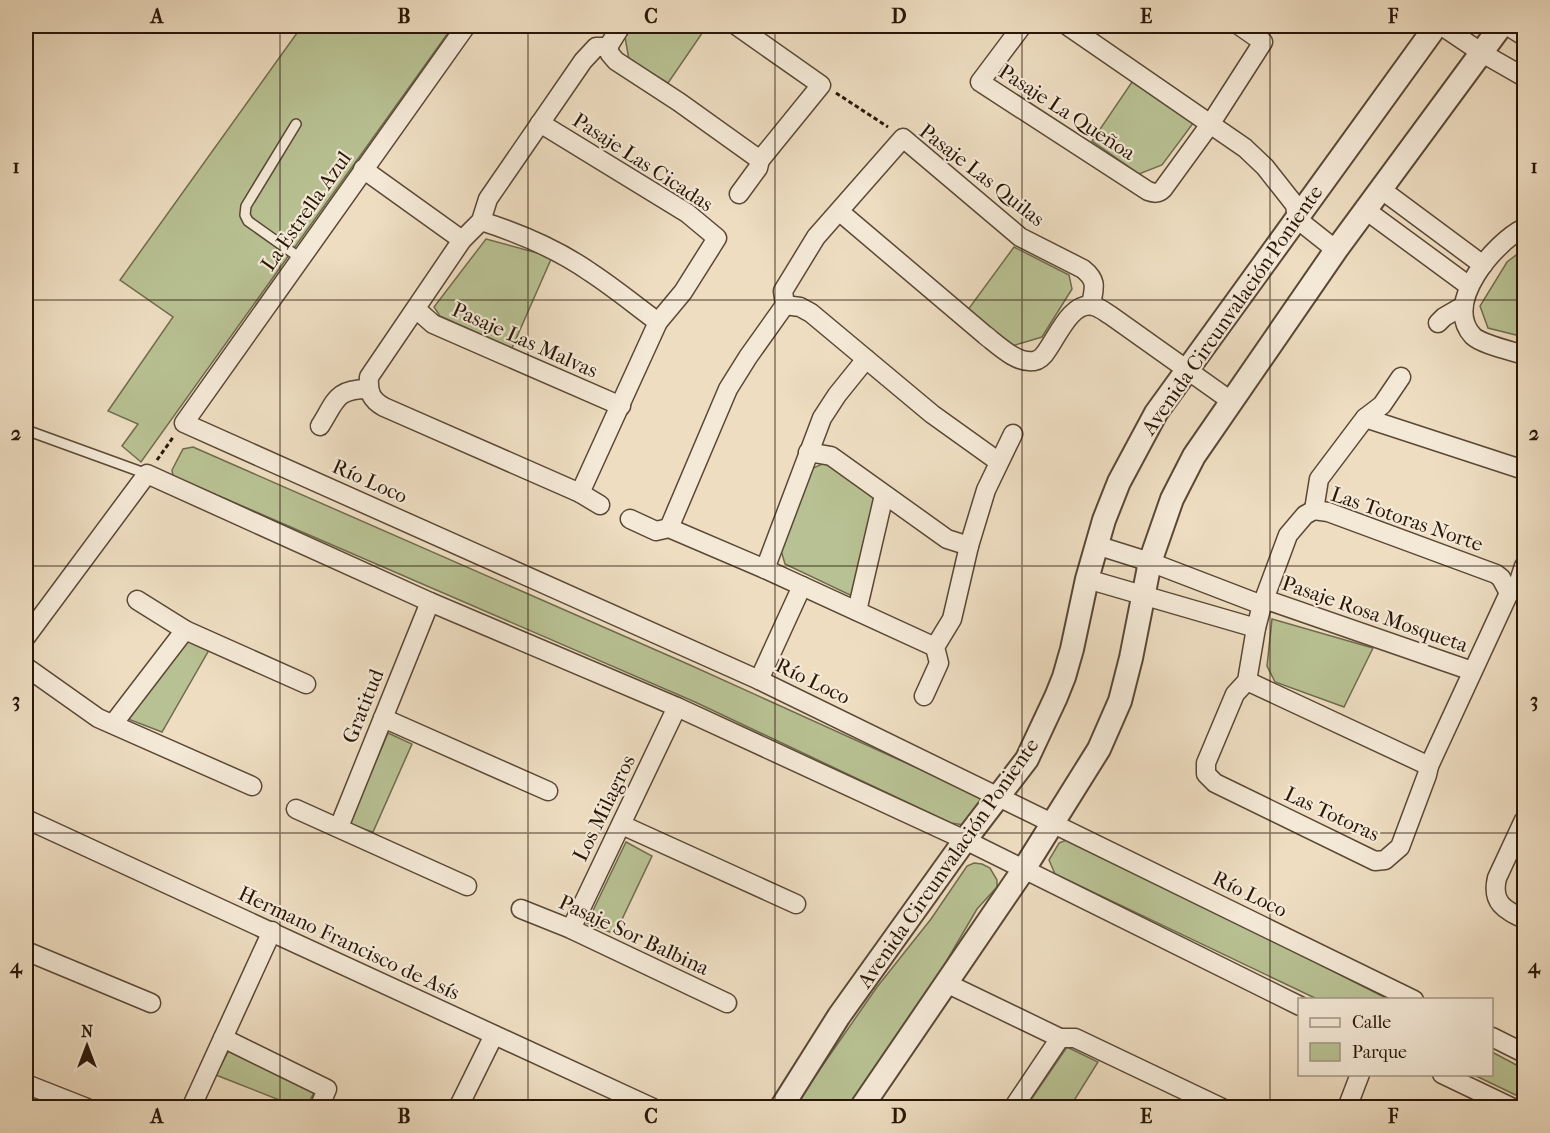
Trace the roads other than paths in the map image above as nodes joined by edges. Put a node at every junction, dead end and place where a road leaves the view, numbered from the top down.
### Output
1 (466, 26) edge
2 (621, 26) edge
3 (737, 26) edge
4 (1022, 26) edge
5 (1068, 26) edge
6 (1240, 26) edge
7 (1436, 26) edge
8 (1442, 26) edge
9 (1501, 26) edge
10 (1508, 26) edge
11 (1524, 36) edge
12 (608, 47) junction
13 (1482, 53) junction
14 (1524, 78) edge
15 (540, 123) junction
16 (1211, 123) junction
17 (296, 124) dead end
18 (760, 160) junction
19 (363, 169) junction
20 (1382, 190) junction
21 (739, 194) dead end
22 (1366, 211) junction
23 (840, 212) junction
24 (1296, 219) junction
25 (481, 221) junction
26 (1524, 228) edge
27 (462, 240) junction
28 (1336, 250) junction
29 (300, 258) junction
30 (1483, 265) junction
31 (1469, 286) junction
32 (785, 305) junction
33 (1090, 305) junction
34 (1463, 306) junction
35 (416, 309) junction
36 (658, 322) junction
37 (1438, 323) dead end
38 (1524, 355) edge
39 (866, 359) junction
40 (1186, 369) junction
41 (1401, 377) dead end
42 (368, 389) junction
43 (1231, 401) junction
44 (621, 406) junction
45 (1365, 418) junction
46 (183, 423) joint
47 (320, 426) dead end
48 (26, 430) edge
49 (1013, 434) dead end
50 (808, 452) junction
51 (999, 462) junction
52 (1524, 470) edge
53 (147, 474) junction
54 (580, 493) junction
55 (884, 495) junction
56 (600, 505) dead end
57 (1314, 510) junction
58 (630, 519) dead end
59 (669, 528) junction
60 (1096, 545) junction
61 (969, 546) junction
62 (1150, 562) junction
63 (1524, 566) edge
64 (765, 569) junction
65 (1087, 579) junction
66 (802, 586) junction
67 (1509, 593) junction
68 (1144, 595) junction
69 (137, 600) dead end
70 (430, 602) junction
71 (1263, 602) junction
72 (857, 611) junction
73 (1256, 628) junction
74 (185, 630) junction
75 (26, 637) edge
76 (935, 647) junction
77 (26, 667) edge
78 (1472, 671) junction
79 (759, 680) junction
80 (1247, 681) junction
81 (306, 684) dead end
82 (924, 696) dead end
83 (677, 707) junction
84 (382, 718) junction
85 (113, 724) junction
86 (1429, 766) junction
87 (252, 786) dead end
88 (548, 791) dead end
89 (998, 796) junction
90 (296, 809) dead end
91 (26, 819) edge
92 (1524, 820) edge
93 (1053, 823) junction
94 (622, 825) junction
95 (339, 827) junction
96 (965, 840) junction
97 (1024, 870) junction
98 (467, 886) dead end
99 (796, 904) dead end
100 (521, 909) dead end
101 (1524, 919) edge
102 (571, 929) junction
103 (272, 931) junction
104 (26, 951) edge
105 (946, 983) junction
106 (1412, 998) edge
107 (151, 1003) dead end
108 (727, 1003) dead end
109 (1298, 1006) edge
110 (494, 1035) junction
111 (223, 1038) junction
112 (1060, 1038) junction
113 (1493, 1038) edge
114 (1524, 1053) edge
115 (1358, 1076) edge
116 (1446, 1076) edge
117 (26, 1084) edge
118 (87, 1107) edge
119 (191, 1107) edge
120 (319, 1107) edge
121 (458, 1107) edge
122 (654, 1107) edge
123 (781, 1107) edge
124 (861, 1107) edge
125 (1013, 1107) edge
126 (1222, 1107) edge
127 (1347, 1107) edge
128 (1513, 1107) edge

1 - 19 street, La Estrella Azul
2 - 12 street
3 - 18 street
4 - 16 street, Pasaje La Queñoa
5 - 16 street
6 - 16 street
7 - 24 street, Avenida Circunvalación Poniente
8 - 13 street
9 - 13 street
10 - 11 street
12 - 15 street, Pasaje Las Cicadas
12 - 18 street
13 - 14 street
13 - 20 street
15 - 25 street, Pasaje Las Cicadas
15 - 36 street, Pasaje Las Cicadas
16 - 24 street
17 - 29 lane
18 - 21 street
19 - 27 street
19 - 29 street, La Estrella Azul
20 - 22 street
20 - 30 street
22 - 28 street
22 - 31 street
23 - 32 street, Pasaje Las Quilas
23 - 33 street
23 - 33 street, Pasaje Las Quilas
24 - 28 street
24 - 40 street, Avenida Circunvalación Poniente
25 - 27 street
25 - 36 street
26 - 30 street
27 - 35 street
28 - 43 street
29 - 46 street, La Estrella Azul
30 - 31 street
31 - 34 street
32 - 39 street
32 - 59 street
33 - 40 street
34 - 37 street
34 - 38 street
35 - 42 street
35 - 44 street, Pasaje Las Malvas
36 - 44 street, Pasaje Las Cicadas
39 - 50 street
39 - 51 street
40 - 43 street
40 - 60 street, Avenida Circunvalación Poniente
41 - 45 street
42 - 47 street
42 - 54 street
43 - 62 street
44 - 54 street, Pasaje Las Cicadas
45 - 52 street
45 - 57 street
46 - 79 street, Río Loco
48 - 53 lane
49 - 51 street
50 - 55 street
50 - 64 street
51 - 61 street
53 - 70 street
53 - 75 street
54 - 56 street
55 - 61 street
55 - 72 street
57 - 67 street, Las Totoras Norte
57 - 71 street, Las Totoras
58 - 59 street
59 - 64 street
60 - 62 street
60 - 65 street, Avenida Circunvalación Poniente
61 - 76 street
62 - 68 street
62 - 71 street
63 - 67 street, Las Totoras
64 - 66 street
65 - 68 street
65 - 89 street, Avenida Circunvalación Poniente
66 - 72 street
66 - 79 street
67 - 78 street, Las Totoras
68 - 73 street
68 - 93 street
69 - 74 street
70 - 83 street
70 - 84 street, Gratitud
71 - 73 street, Las Totoras
71 - 78 street, Pasaje Rosa Mosqueta
72 - 76 street
73 - 80 street, Las Totoras
74 - 81 street
74 - 85 street
76 - 82 street
77 - 85 street
78 - 86 street, Las Totoras
79 - 89 street, Río Loco
80 - 86 street
80 - 86 street, Las Totoras
83 - 94 street, Los Milagros
83 - 96 street
84 - 88 street
84 - 95 street, Gratitud
85 - 87 street
89 - 93 street, Río Loco
89 - 96 street, Avenida Circunvalación Poniente
90 - 95 street
91 - 103 street, Hermano Francisco de Asís
92 - 101 street
93 - 97 street
93 - 106 street, Río Loco
94 - 99 street
94 - 102 street, Los Milagros
95 - 98 street
96 - 97 street
96 - 123 street, Avenida Circunvalación Poniente
97 - 105 street
97 - 109 street
100 - 102 street, Pasaje Sor Balbina
102 - 108 street, Pasaje Sor Balbina
103 - 110 street, Hermano Francisco de Asís
103 - 111 street
104 - 107 street
105 - 112 street
105 - 124 street
110 - 121 street
110 - 122 street, Hermano Francisco de Asís
111 - 119 street
111 - 120 street
112 - 125 street
112 - 126 street
113 - 114 street
115 - 127 street
116 - 128 street
117 - 118 street

